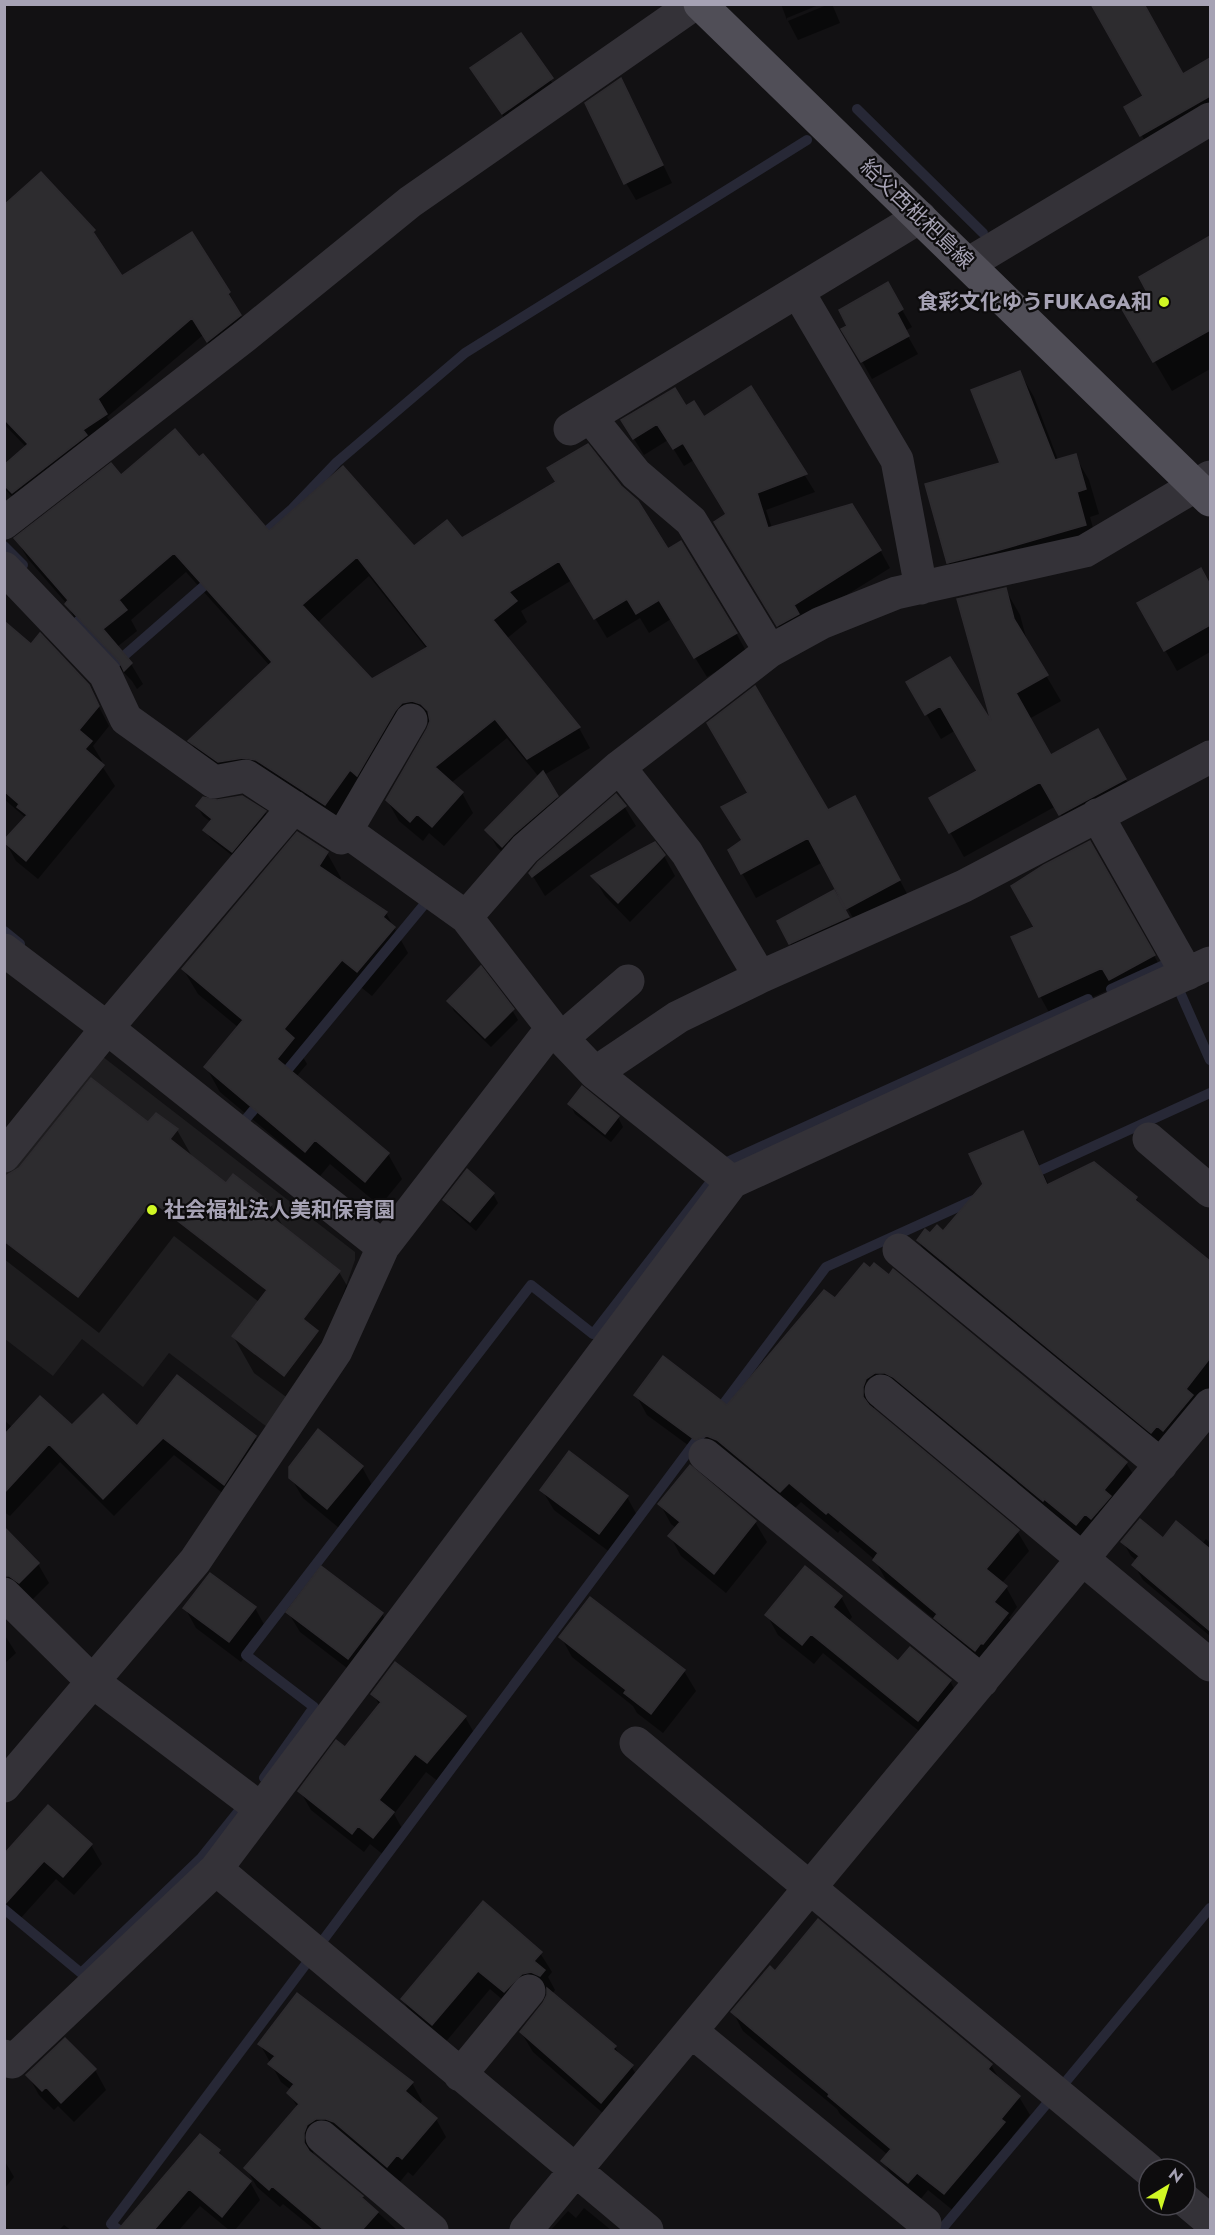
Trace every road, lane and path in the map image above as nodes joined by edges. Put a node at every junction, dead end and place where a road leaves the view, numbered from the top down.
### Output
1 (694, 4) edge
2 (700, 4) edge
3 (1210, 119) edge
4 (920, 218) junction
5 (968, 264) junction
6 (798, 292) junction
7 (1206, 488) edge
8 (4, 523) edge
9 (4, 568) edge
10 (921, 588) junction
11 (770, 651) junction
12 (411, 720) dead end
13 (1210, 757) edge
14 (619, 767) junction
15 (294, 807) junction
16 (1097, 815) junction
17 (346, 831) junction
18 (466, 917) junction
19 (4, 950) edge
20 (1199, 968) edge
21 (760, 977) junction
22 (628, 981) dead end
23 (107, 1028) junction
24 (557, 1033) junction
25 (595, 1073) junction
26 (1149, 1139) dead end
27 (4, 1156) edge
28 (732, 1182) junction
29 (1210, 1191) edge
30 (383, 1247) junction
31 (898, 1250) dead end
32 (881, 1391) dead end
33 (1210, 1405) edge
34 (705, 1455) dead end
35 (1161, 1465) junction
36 (1083, 1559) junction
37 (4, 1594) edge
38 (1210, 1665) edge
39 (92, 1681) junction
40 (982, 1681) junction
41 (636, 1743) dead end
42 (4, 1786) edge
43 (261, 1809) junction
44 (216, 1869) junction
45 (810, 1888) junction
46 (529, 1991) dead end
47 (692, 2031) junction
48 (4, 2056) edge
49 (460, 2075) junction
50 (322, 2137) dead end
51 (1137, 2160) edge
52 (575, 2170) junction
53 (1197, 2210) edge
54 (1210, 2221) edge
55 (926, 2223) dead end
56 (432, 2230) edge
57 (526, 2230) edge
58 (647, 2230) edge

1 - 8 street
2 - 4 main road, 給父西枇杷島線
3 - 5 street
4 - 5 main road, 給父西枇杷島線
4 - 6 street
5 - 7 main road, 給父西枇杷島線
6 - 10 street
6 - 11 street
7 - 10 street
9 - 15 street
10 - 11 street
11 - 14 street
12 - 17 street
13 - 16 street
14 - 18 street
14 - 21 street
15 - 17 street
15 - 23 street
16 - 20 street
16 - 21 street
17 - 18 street
18 - 24 street
19 - 23 street
20 - 28 street
21 - 25 street
22 - 24 street
23 - 27 street
23 - 30 street
24 - 25 street
24 - 30 street
25 - 28 street
26 - 29 street
28 - 43 street
30 - 39 street
31 - 35 street
32 - 36 street
33 - 35 street
34 - 40 street
35 - 36 street
36 - 38 street
36 - 40 street
37 - 39 street
39 - 42 street
39 - 43 street
40 - 45 street
41 - 45 street
43 - 44 street
44 - 48 street
44 - 49 street
45 - 47 street
45 - 51 street
46 - 49 street
47 - 52 street
47 - 55 street
49 - 52 street
50 - 56 street
52 - 57 street
52 - 58 street
53 - 54 street

